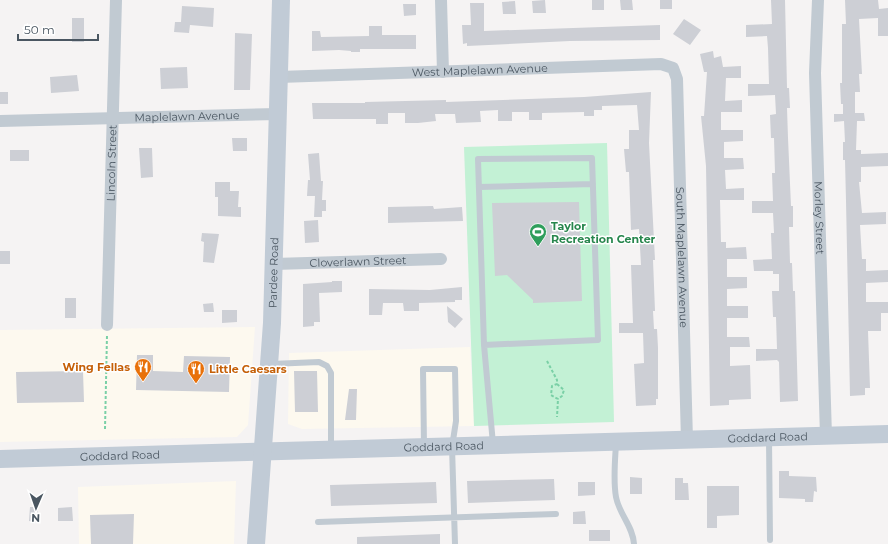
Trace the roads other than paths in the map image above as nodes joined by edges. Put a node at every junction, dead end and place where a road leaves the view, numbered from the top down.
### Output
1 (116, 0) edge
2 (281, 0) edge
3 (441, 0) edge
4 (818, 0) edge
5 (444, 72) junction
6 (677, 74) joint
7 (279, 77) junction
8 (278, 114) junction
9 (113, 118) junction
10 (0, 121) edge
11 (593, 184) junction
12 (479, 187) junction
13 (441, 259) dead end
14 (274, 264) junction
15 (107, 325) road end
16 (484, 345) junction
17 (269, 364) junction
18 (888, 434) edge
19 (826, 436) junction
20 (769, 438) junction
21 (687, 440) junction
22 (616, 442) junction
23 (493, 446) junction
24 (452, 447) junction
25 (424, 448) junction
26 (331, 450) junction
27 (264, 452) junction
28 (0, 459) edge
29 (556, 514) dead end
30 (454, 517) junction
31 (318, 522) dead end
32 (770, 540) dead end
33 (256, 544) edge
34 (455, 544) edge
35 (634, 544) edge

1 - 9 street, Lincoln Street
2 - 7 main road, Pardee Road
3 - 5 street
4 - 19 street, Morley Street
5 - 6 street, West Maplelawn Avenue
5 - 7 street, West Maplelawn Avenue
6 - 21 street, South Maplelawn Avenue
7 - 8 main road, Pardee Road
8 - 9 street, Maplelawn Avenue
8 - 14 main road, Pardee Road
9 - 10 street, Maplelawn Avenue
9 - 15 street, Lincoln Street
11 - 12 lane
11 - 12 lane
11 - 16 lane
12 - 16 lane
13 - 14 street, Cloverlawn Street
14 - 17 main road, Pardee Road
16 - 23 lane
17 - 26 lane
17 - 27 main road, Pardee Road
18 - 19 main road, Goddard Road
19 - 20 main road, Goddard Road
20 - 21 main road, Goddard Road
20 - 32 lane
21 - 22 main road, Goddard Road
22 - 23 main road, Goddard Road
22 - 35 lane
23 - 24 main road, Goddard Road
24 - 25 main road, Goddard Road
24 - 25 lane
24 - 30 lane
25 - 26 main road, Goddard Road
26 - 27 main road, Goddard Road
27 - 28 main road, Goddard Road
27 - 33 main road, Pardee Road
29 - 30 lane
30 - 31 lane
30 - 34 lane

